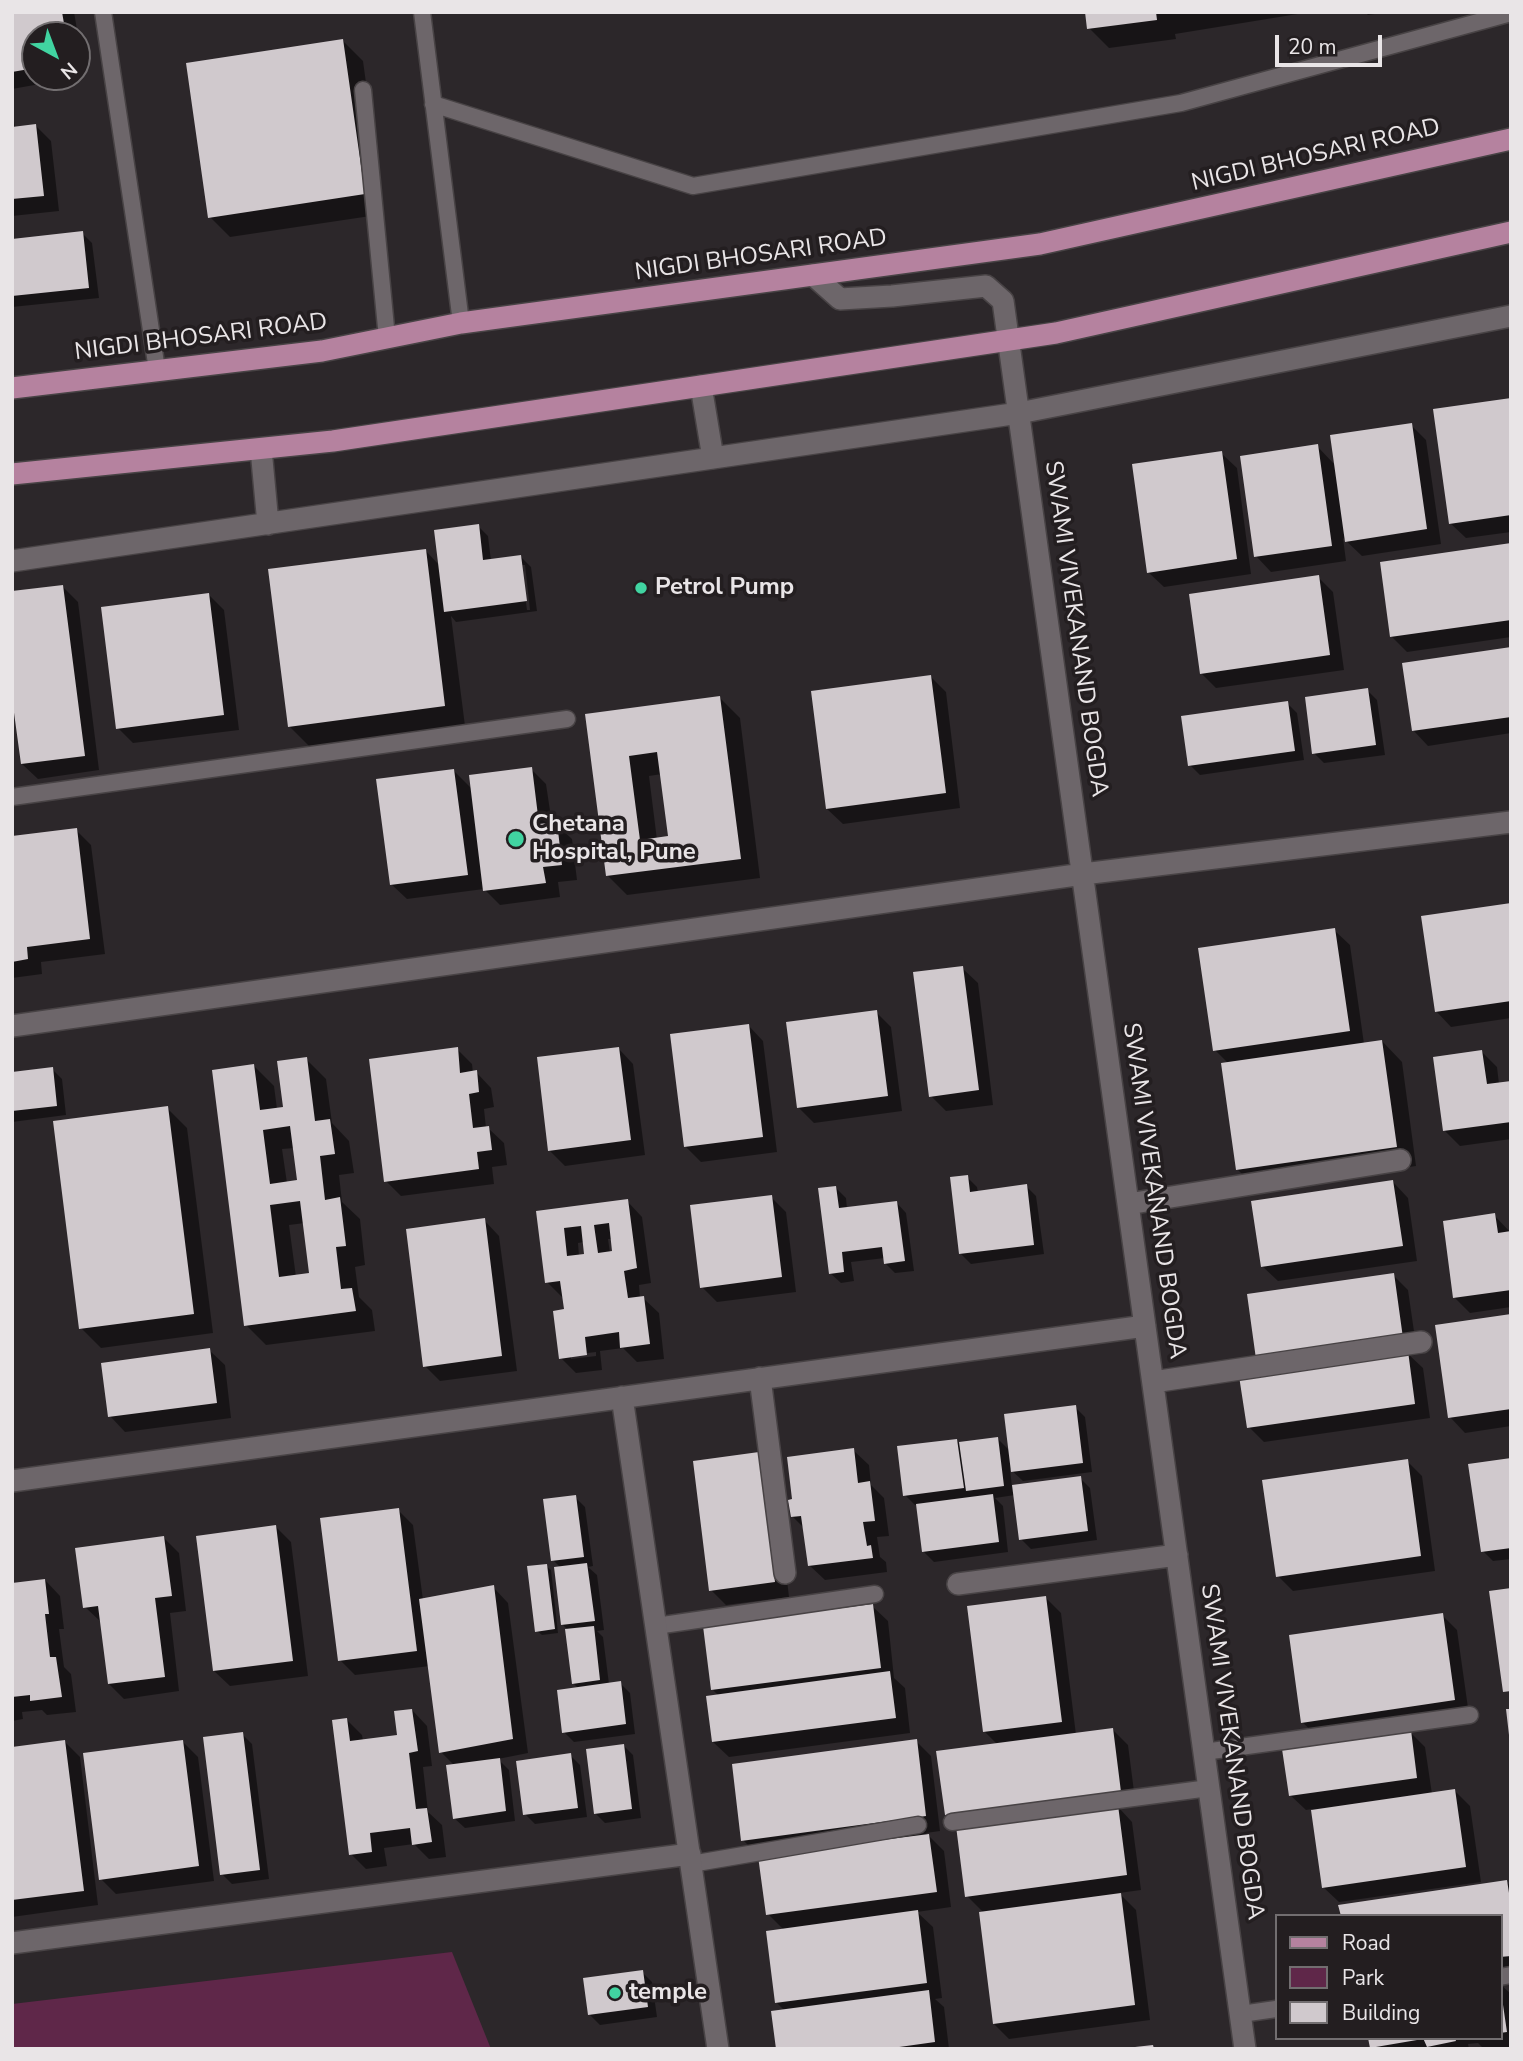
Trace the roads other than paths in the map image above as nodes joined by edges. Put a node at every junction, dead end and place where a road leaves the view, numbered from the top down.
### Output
1 (103, 12) edge
2 (422, 12) edge
3 (1511, 13) edge
4 (363, 90) dead end
5 (433, 104) junction
6 (1511, 139) edge
7 (1511, 232) edge
8 (813, 275) junction
9 (1511, 316) edge
10 (461, 323) junction
11 (387, 338) junction
12 (1009, 340) junction
13 (157, 370) junction
14 (701, 386) junction
15 (12, 388) edge
16 (1019, 412) junction
17 (261, 449) junction
18 (713, 458) junction
19 (12, 474) edge
20 (268, 524) junction
21 (12, 561) edge
22 (567, 719) dead end
23 (12, 797) edge
24 (1511, 822) edge
25 (1083, 874) junction
26 (12, 1026) edge
27 (1400, 1160) dead end
28 (1128, 1204) junction
29 (1145, 1326) junction
30 (1421, 1342) dead end
31 (760, 1378) junction
32 (1153, 1382) junction
33 (622, 1397) junction
34 (12, 1481) edge
35 (1177, 1555) junction
36 (785, 1573) dead end
37 (958, 1584) dead end
38 (875, 1594) dead end
39 (656, 1626) junction
40 (1470, 1714) dead end
41 (1204, 1752) junction
42 (1209, 1788) junction
43 (953, 1822) dead end
44 (918, 1825) dead end
45 (691, 1859) junction
46 (12, 1943) edge
47 (1274, 2009) edge
48 (1241, 2014) junction
49 (718, 2049) edge
50 (1245, 2049) edge

1 - 13 lane
2 - 5 lane
3 - 5 lane
4 - 11 lane
5 - 10 lane
6 - 8 main road, NIGDI BHOSARI ROAD
7 - 12 main road
8 - 10 main road, NIGDI BHOSARI ROAD
8 - 12 street, SWAMI VIVEKANAND BOGDA
9 - 16 street
10 - 11 main road, NIGDI BHOSARI ROAD
11 - 13 main road, NIGDI BHOSARI ROAD
12 - 14 main road
12 - 16 street, SWAMI VIVEKANAND BOGDA
13 - 15 main road, NIGDI BHOSARI ROAD
14 - 17 main road
14 - 18 street
16 - 18 street
16 - 25 street, SWAMI VIVEKANAND BOGDA
17 - 19 main road
17 - 20 street
18 - 20 street
20 - 21 street
22 - 23 lane
24 - 25 street
25 - 26 street
25 - 28 street, SWAMI VIVEKANAND BOGDA
27 - 28 street
28 - 29 street, SWAMI VIVEKANAND BOGDA
29 - 31 street
29 - 32 street, SWAMI VIVEKANAND BOGDA
30 - 32 street
31 - 33 street
31 - 36 street
32 - 35 street, SWAMI VIVEKANAND BOGDA
33 - 34 street
33 - 39 street
35 - 37 street
35 - 41 street, SWAMI VIVEKANAND BOGDA
38 - 39 lane
39 - 45 street
40 - 41 lane
41 - 42 street, SWAMI VIVEKANAND BOGDA
42 - 43 lane
42 - 48 street, SWAMI VIVEKANAND BOGDA
44 - 45 lane
45 - 46 street
45 - 49 street
47 - 48 lane
48 - 50 street, SWAMI VIVEKANAND BOGDA

